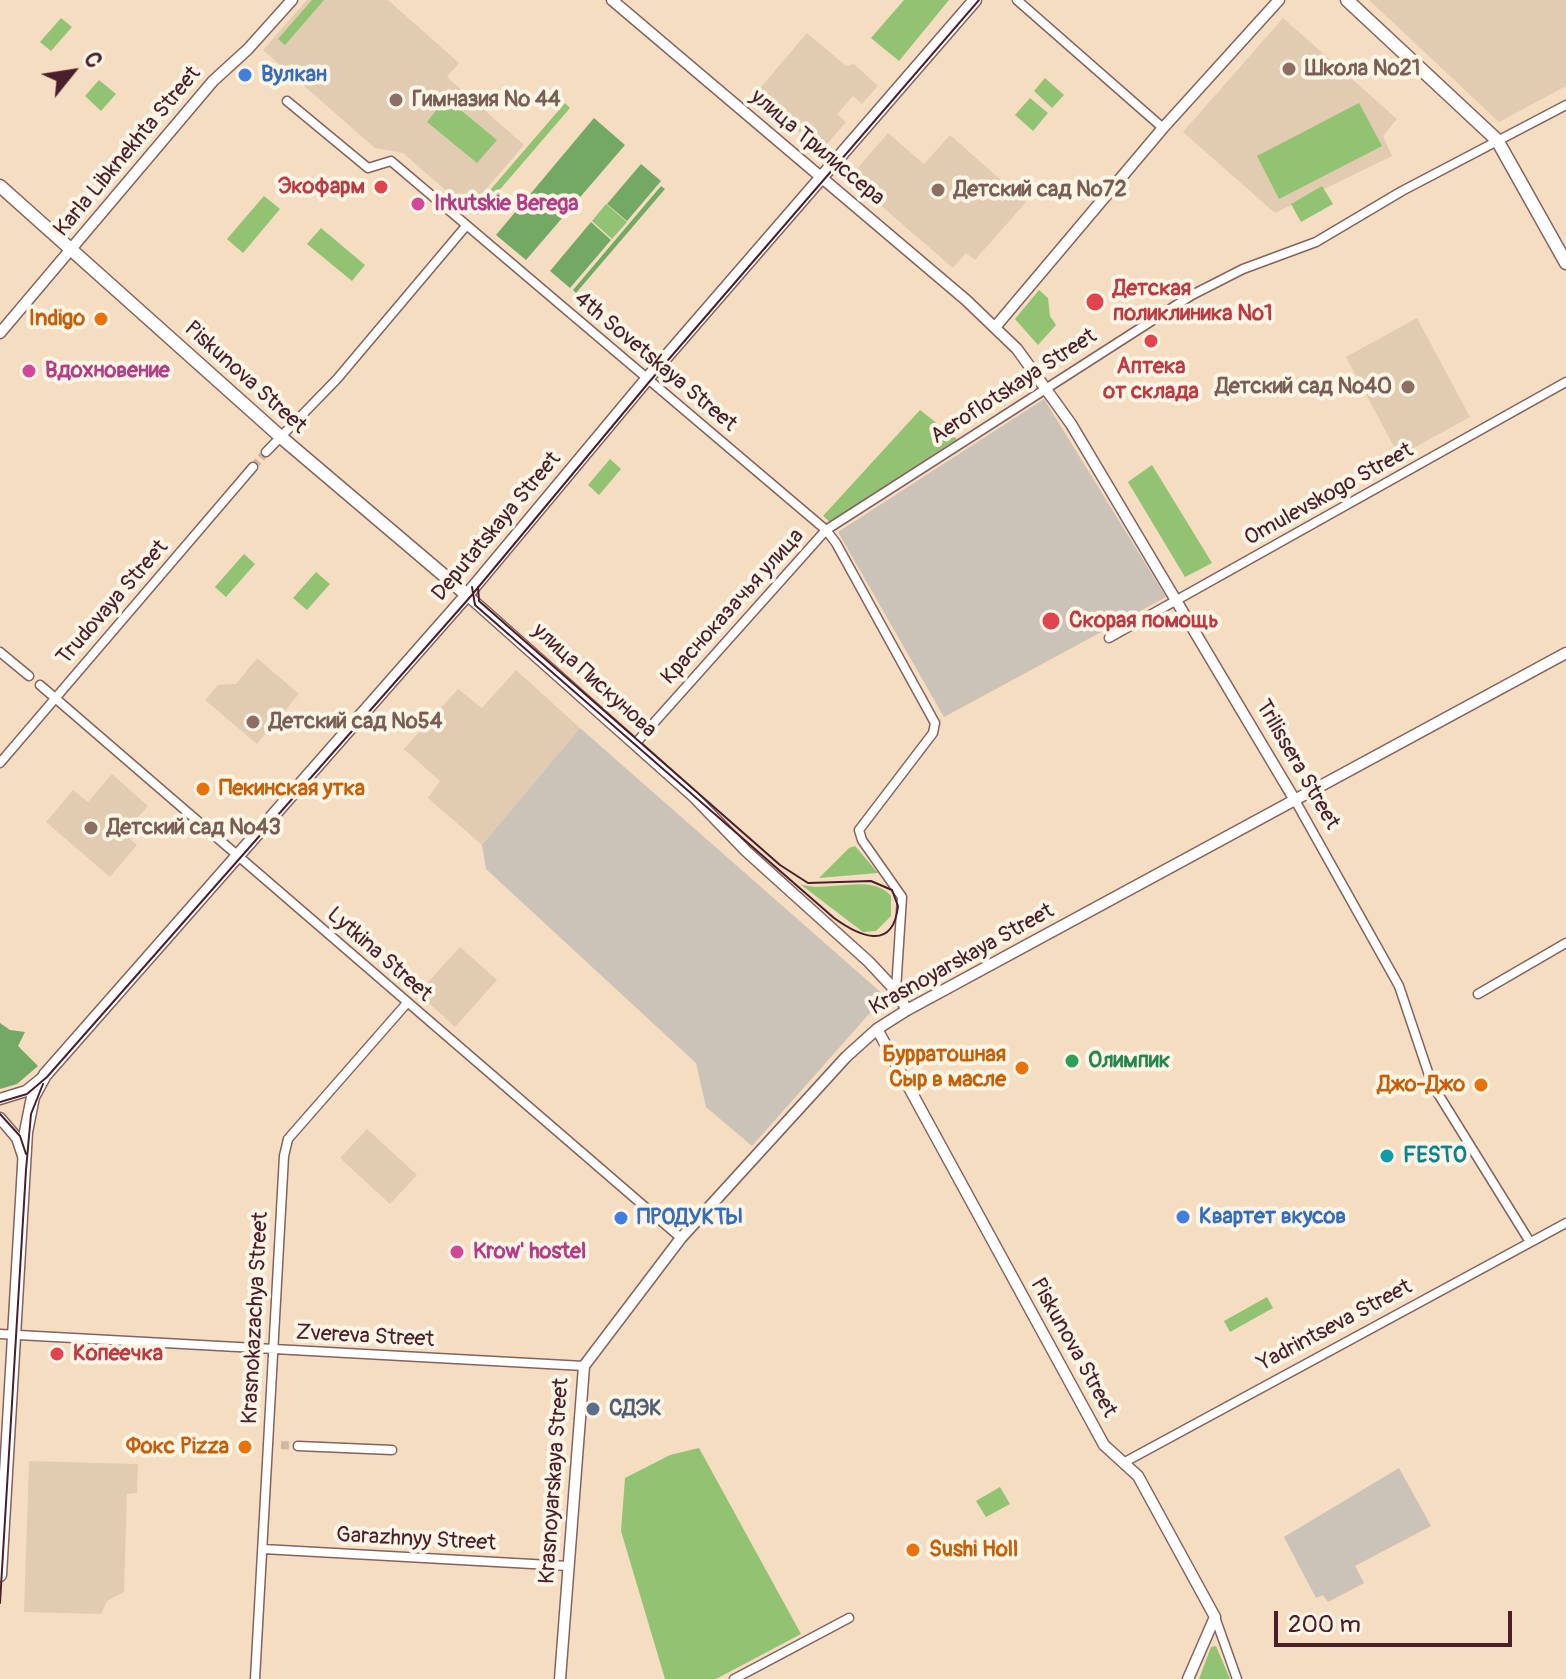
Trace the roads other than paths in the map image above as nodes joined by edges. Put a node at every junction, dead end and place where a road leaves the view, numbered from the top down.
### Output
1 (292, 0) edge
2 (612, 0) edge
3 (975, 0) edge
4 (1017, 0) edge
5 (1279, 0) edge
6 (1347, 0) edge
7 (287, 101) dead end
8 (1566, 105) edge
9 (1163, 128) junction
10 (1497, 140) junction
11 (821, 177) junction
12 (0, 186) edge
13 (466, 226) junction
14 (72, 249) junction
15 (1566, 263) edge
16 (996, 326) junction
17 (0, 333) edge
18 (647, 379) junction
19 (1566, 382) edge
20 (1047, 388) junction
21 (282, 438) junction
22 (266, 452) tunnel mouth
23 (253, 467) tunnel mouth
24 (826, 530) junction
25 (467, 595) junction
26 (1178, 600) junction
27 (1109, 638) dead end
28 (0, 652) edge
29 (1566, 653) edge
30 (29, 676) dead end
31 (40, 685) dead end
32 (55, 698) junction
33 (635, 744) junction
34 (0, 763) edge
35 (1296, 802) junction
36 (238, 855) junction
37 (1566, 943) edge
38 (896, 991) junction
39 (1478, 994) dead end
40 (407, 1003) junction
41 (907, 1010) junction
42 (877, 1029) junction
43 (45, 1075) junction
44 (0, 1099) edge
45 (0, 1118) edge
46 (24, 1170) junction
47 (1566, 1223) edge
48 (681, 1238) junction
49 (1530, 1242) junction
50 (0, 1334) edge
51 (15, 1335) junction
52 (276, 1350) junction
53 (584, 1366) junction
54 (270, 1444) junction
55 (281, 1445) tunnel mouth
56 (298, 1446) tunnel mouth
57 (392, 1450) dead end
58 (1123, 1463) junction
59 (263, 1549) junction
60 (568, 1566) junction
61 (0, 1575) edge
62 (1215, 1617) junction
63 (849, 1618) dead end
64 (255, 1679) edge
65 (560, 1679) edge
66 (734, 1679) edge
67 (1188, 1679) edge
68 (1237, 1679) edge

1 - 14 street, Karla Libknekhta Street
2 - 11 street, улица Трилиссера
3 - 11 main road, Deputatskaya Street
4 - 9 street
5 - 9 street
6 - 10 main road
7 - 13 street, 4th Sovetskaya Street
8 - 10 street, Aeroflotskaya Street
9 - 16 street
10 - 15 main road
10 - 20 street, Aeroflotskaya Street
11 - 16 street, улица Трилиссера
11 - 18 main road, Deputatskaya Street
12 - 14 main road, Piskunova Street
13 - 18 street, 4th Sovetskaya Street
13 - 21 street
14 - 17 street, Karla Libknekhta Street
14 - 21 main road, Piskunova Street
16 - 20 street, Trilissera Street
18 - 24 street, 4th Sovetskaya Street
18 - 25 main road, Deputatskaya Street
19 - 26 street, Omulevskogo Street
20 - 24 street, Aeroflotskaya Street
20 - 26 street, Trilissera Street
21 - 22 street
21 - 25 main road, Piskunova Street
23 - 32 street, Trudovaya Street
24 - 33 street, Красноказачья улица
24 - 38 street, 4th Sovetskaya Street
25 - 33 street, улица Пискунова
25 - 36 main road, Deputatskaya Street
26 - 27 street, Omulevskogo Street
26 - 35 street, Trilissera Street
28 - 30 street
29 - 35 street, Krasnoyarskaya Street
31 - 32 street, Lytkina Street
32 - 34 street, Trudovaya Street
32 - 36 street, Lytkina Street
33 - 38 street
35 - 41 street, Krasnoyarskaya Street
35 - 49 street, Trilissera Street
36 - 40 street, Lytkina Street
36 - 43 main road, Deputatskaya Street
37 - 39 street
38 - 41 street
40 - 48 street, Lytkina Street
40 - 52 street, Krasnokazachya Street
41 - 42 street, Krasnoyarskaya Street
42 - 48 street, Krasnoyarskaya Street
42 - 58 street, Piskunova Street
43 - 44 street, Deputatskaya Street
43 - 46 main road, Deputatskaya Street
45 - 46 street
46 - 51 main road, Deputatskaya Street
47 - 49 street, Yadrintseva Street
48 - 53 street, Krasnoyarskaya Street
49 - 58 street, Yadrintseva Street
50 - 51 street, Zvereva Street
51 - 52 street, Zvereva Street
51 - 61 main road, Deputatskaya Street
52 - 53 street, Zvereva Street
52 - 54 street, Krasnokazachya Street
53 - 60 street, Krasnoyarskaya Street
54 - 55 street
54 - 59 street, Krasnokazachya Street
56 - 57 street
58 - 62 street, Piskunova Street
59 - 60 street, Garazhnyy Street
59 - 64 street, Krasnokazachya Street
60 - 65 street, Krasnoyarskaya Street
62 - 67 street
62 - 68 street
63 - 66 street

